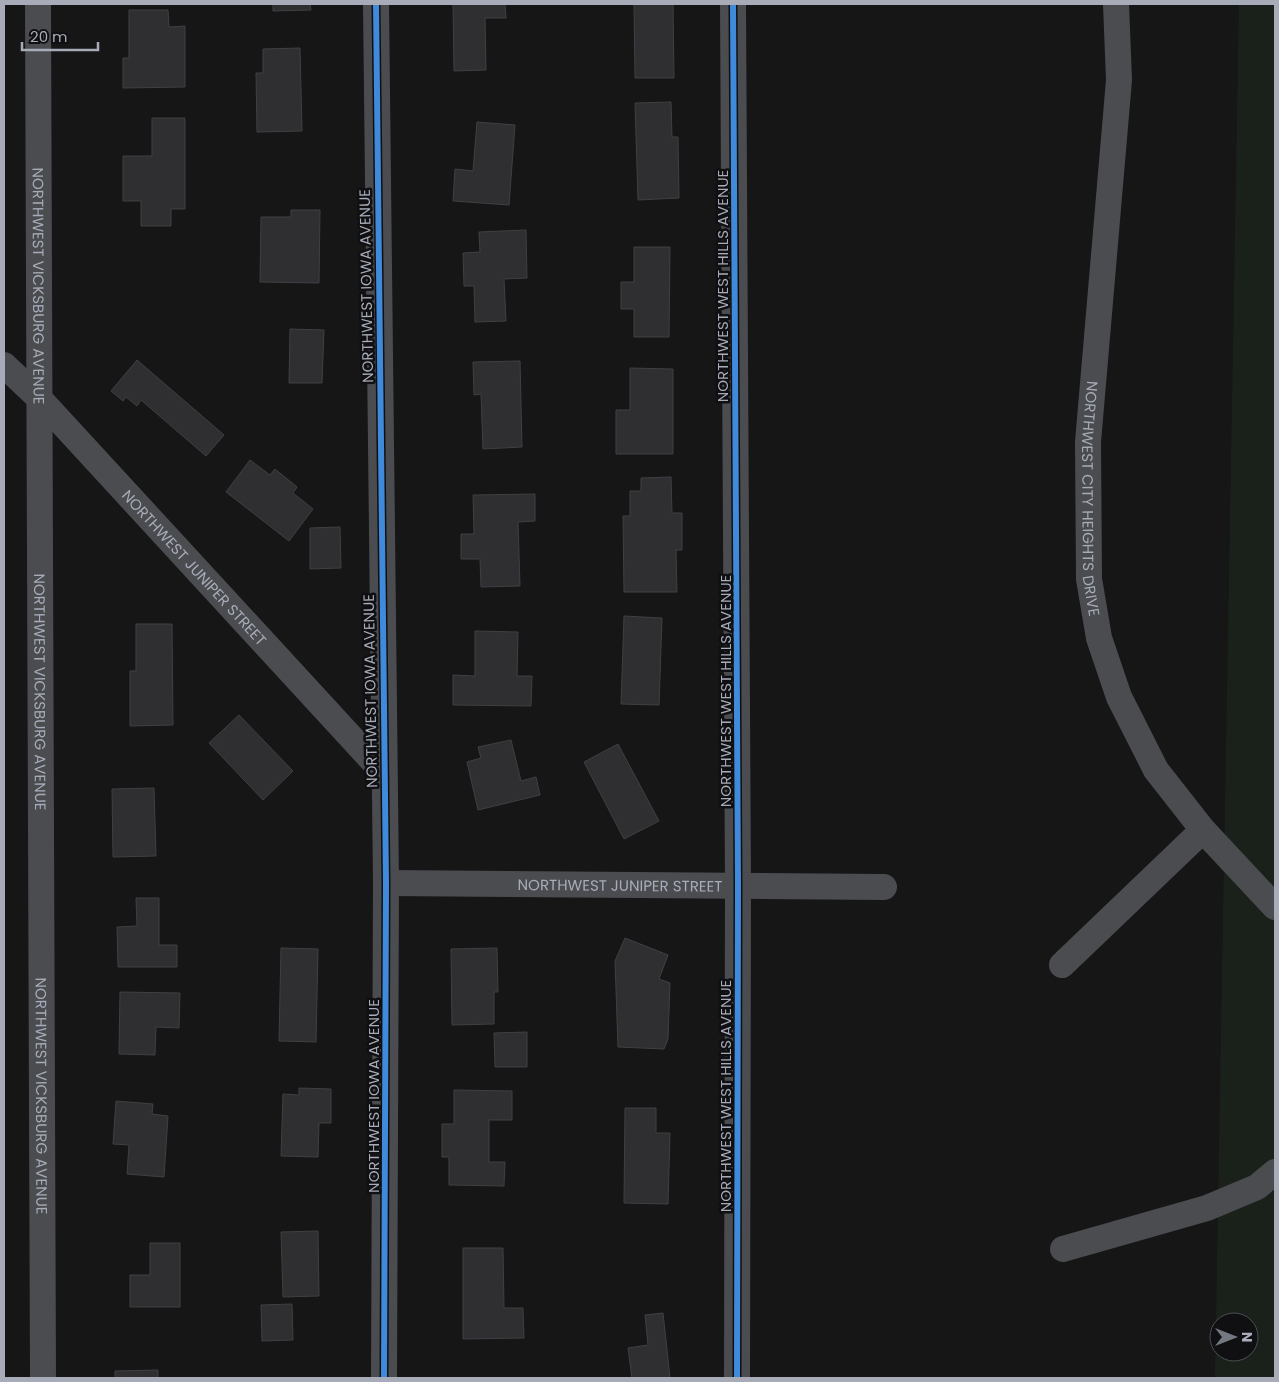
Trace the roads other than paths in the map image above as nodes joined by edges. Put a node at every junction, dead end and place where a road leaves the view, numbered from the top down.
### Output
1 (38, 4) edge
2 (376, 4) edge
3 (732, 4) edge
4 (1116, 4) edge
5 (4, 365) edge
6 (38, 397) junction
7 (383, 772) junction
8 (1203, 830) junction
9 (386, 883) junction
10 (738, 886) junction
11 (884, 887) dead end
12 (1275, 907) edge
13 (1062, 965) dead end
14 (1275, 1172) edge
15 (1063, 1250) dead end
16 (43, 1378) edge
17 (384, 1378) edge
18 (737, 1378) edge

1 - 6 street, NORTHWEST VICKSBURG AVENUE
2 - 7 street, NORTHWEST IOWA AVENUE
3 - 10 street, NORTHWEST WEST HILLS AVENUE
4 - 8 street, NORTHWEST CITY HEIGHTS DRIVE
5 - 6 street, NORTHWEST JUNIPER STREET
6 - 7 street, NORTHWEST JUNIPER STREET
6 - 16 street, NORTHWEST VICKSBURG AVENUE
7 - 9 street, NORTHWEST IOWA AVENUE
8 - 12 street, NORTHWEST CITY HEIGHTS DRIVE
8 - 13 street
9 - 10 street, NORTHWEST JUNIPER STREET
9 - 17 street, NORTHWEST IOWA AVENUE
10 - 11 street, NORTHWEST JUNIPER STREET
10 - 18 street, NORTHWEST WEST HILLS AVENUE
14 - 15 street

